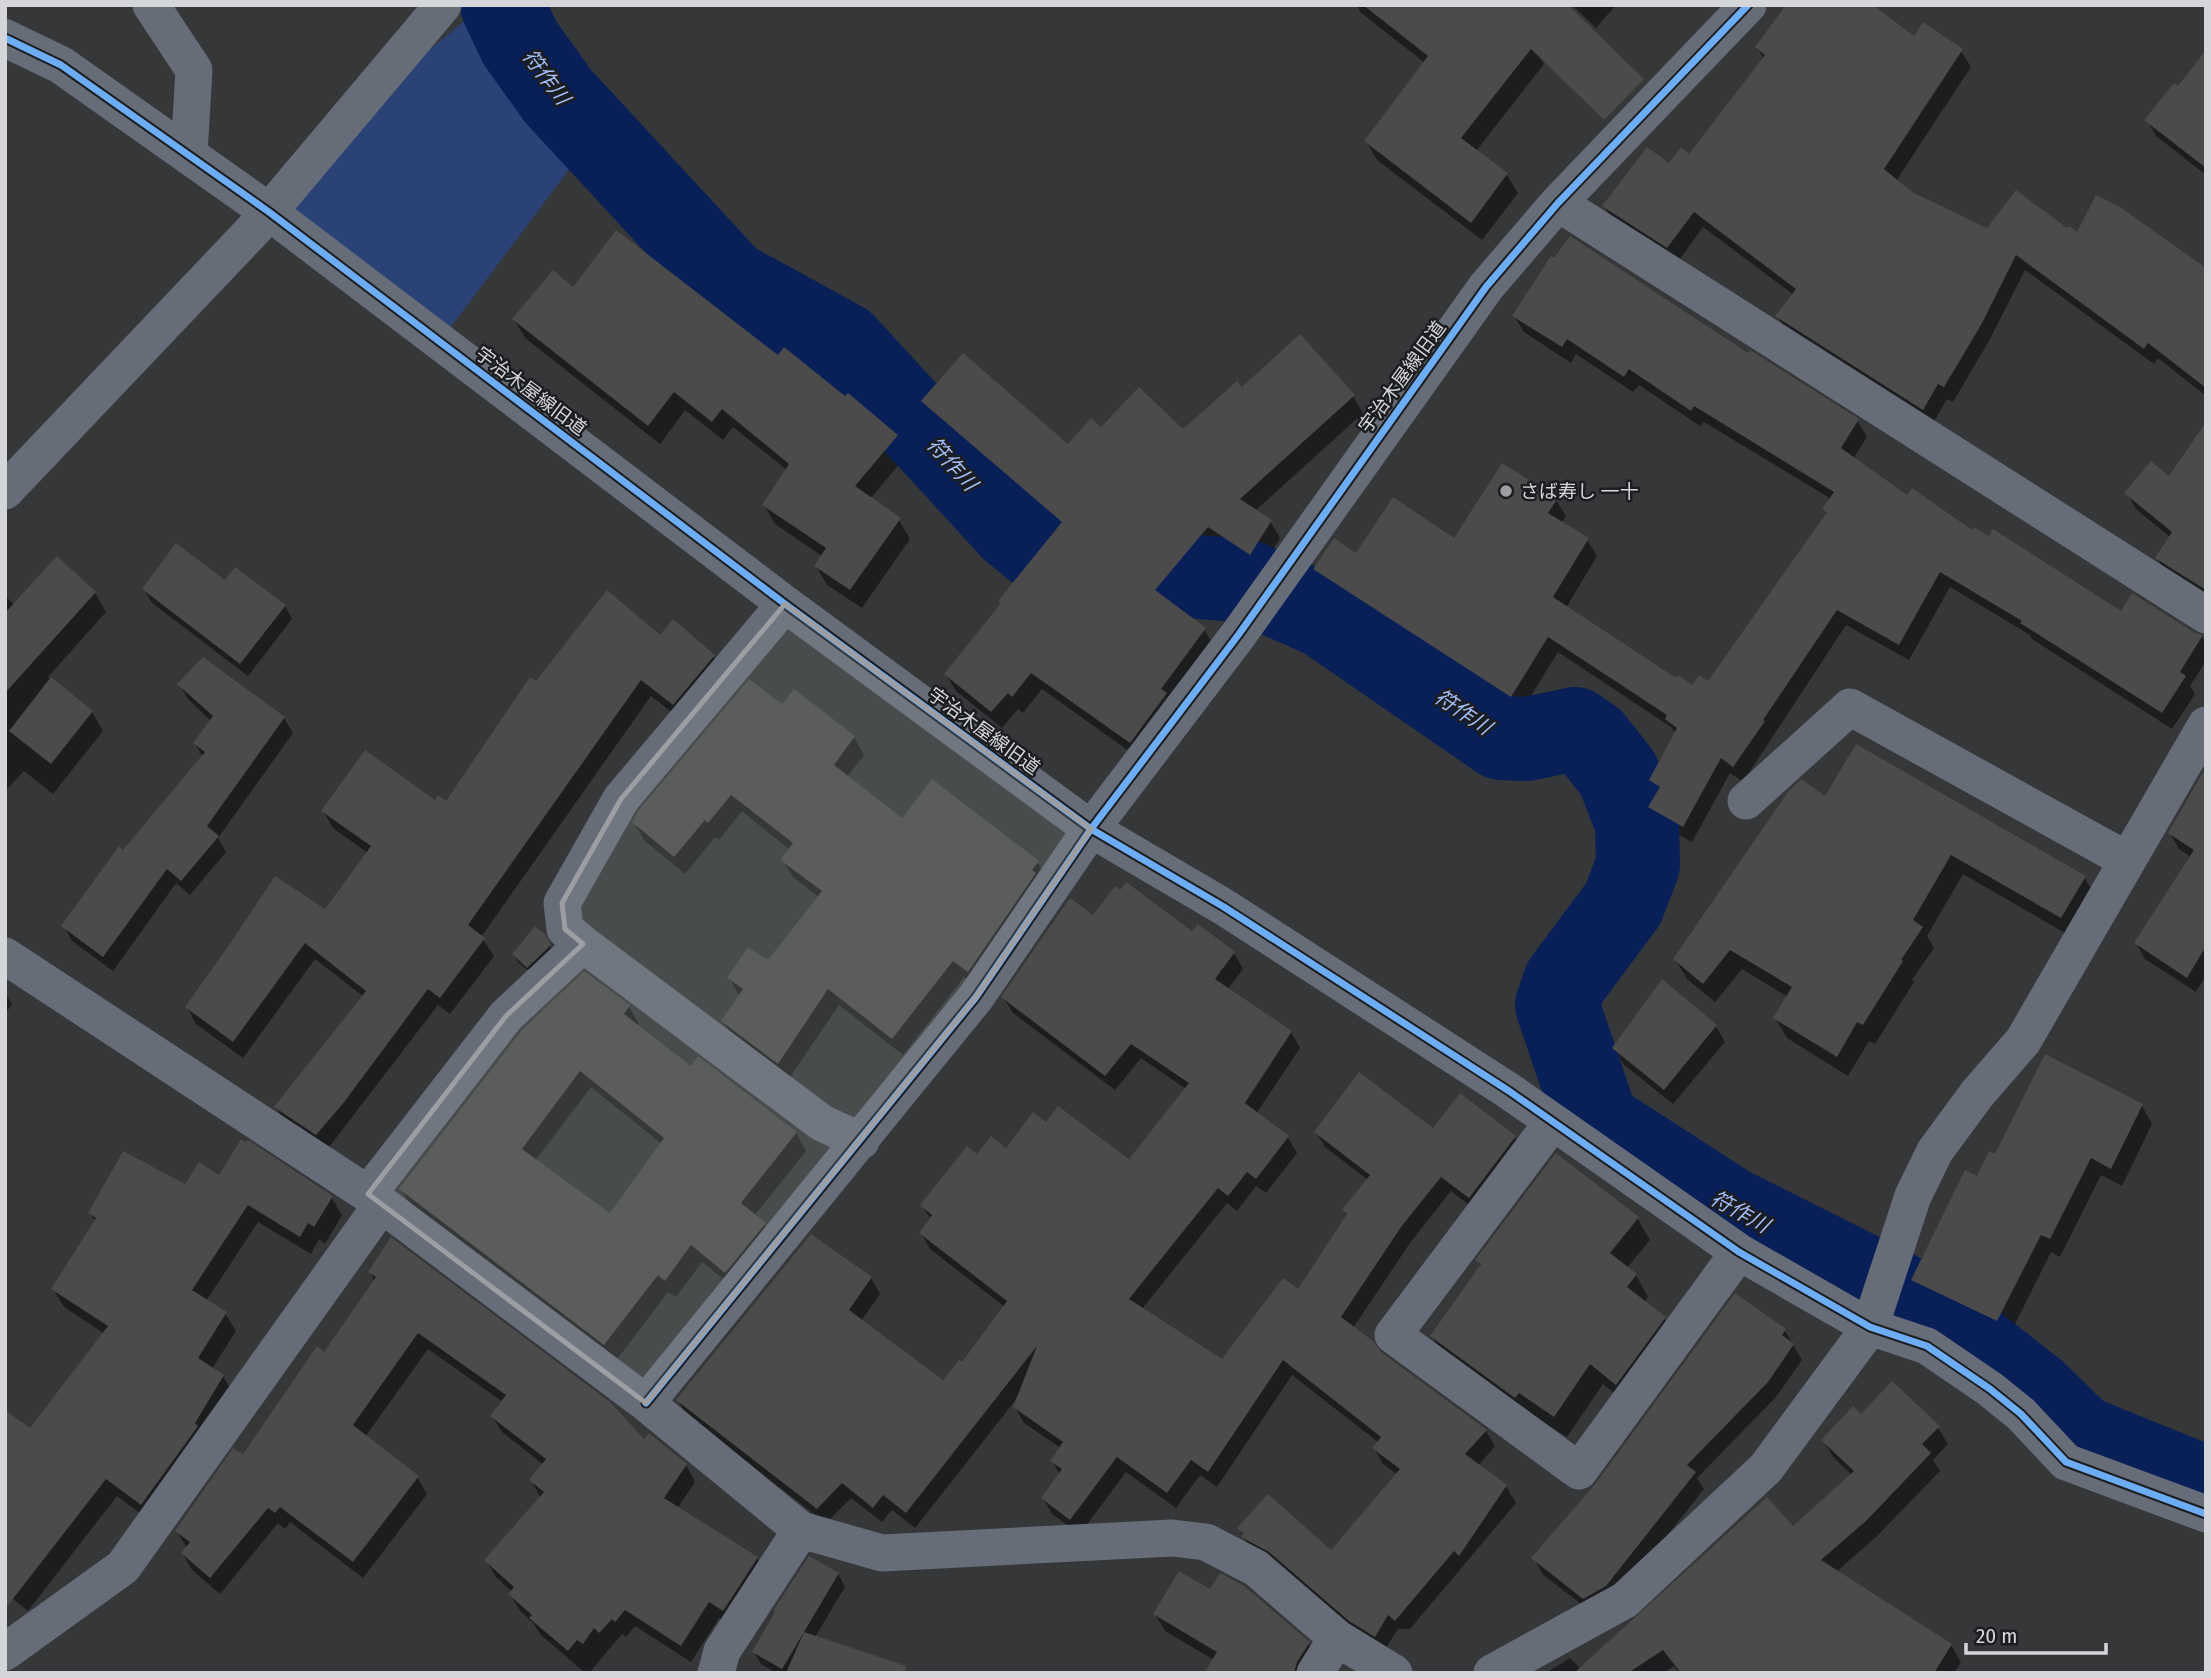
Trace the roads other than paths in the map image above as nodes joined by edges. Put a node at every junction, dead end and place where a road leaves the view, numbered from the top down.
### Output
1 (150, 5) edge
2 (1748, 5) edge
3 (440, 7) edge
4 (5, 38) edge
5 (189, 155) junction
6 (1558, 203) junction
7 (269, 212) junction
8 (5, 491) edge
9 (785, 604) junction
10 (2206, 615) edge
11 (2206, 724) edge
12 (1746, 801) dead end
13 (1091, 829) junction
14 (2127, 860) junction
15 (583, 944) junction
16 (5, 956) edge
17 (1552, 1123) junction
18 (861, 1141) junction
19 (375, 1199) junction
20 (1739, 1252) junction
21 (1871, 1325) junction
22 (646, 1403) junction
23 (2206, 1514) edge
24 (801, 1530) junction
25 (1337, 1637) junction
26 (5, 1652) edge
27 (716, 1673) edge
28 (1315, 1673) edge
29 (1394, 1673) edge
30 (1492, 1673) edge

1 - 5 street
2 - 6 street, 宇治木屋線旧道
3 - 7 street
4 - 5 street, 宇治木屋線旧道
5 - 7 street, 宇治木屋線旧道
6 - 10 street
6 - 13 street, 宇治木屋線旧道
7 - 8 street
7 - 9 street, 宇治木屋線旧道
9 - 13 street, 宇治木屋線旧道
9 - 15 street
11 - 14 street
12 - 14 street
13 - 17 street
13 - 18 street
14 - 21 street
15 - 18 street
15 - 19 street
16 - 19 street
17 - 20 street
17 - 20 street
18 - 22 street
19 - 22 street
19 - 26 street
20 - 21 street
21 - 23 street
21 - 30 street
22 - 24 street
24 - 25 street
24 - 27 street
25 - 28 street
25 - 29 street

